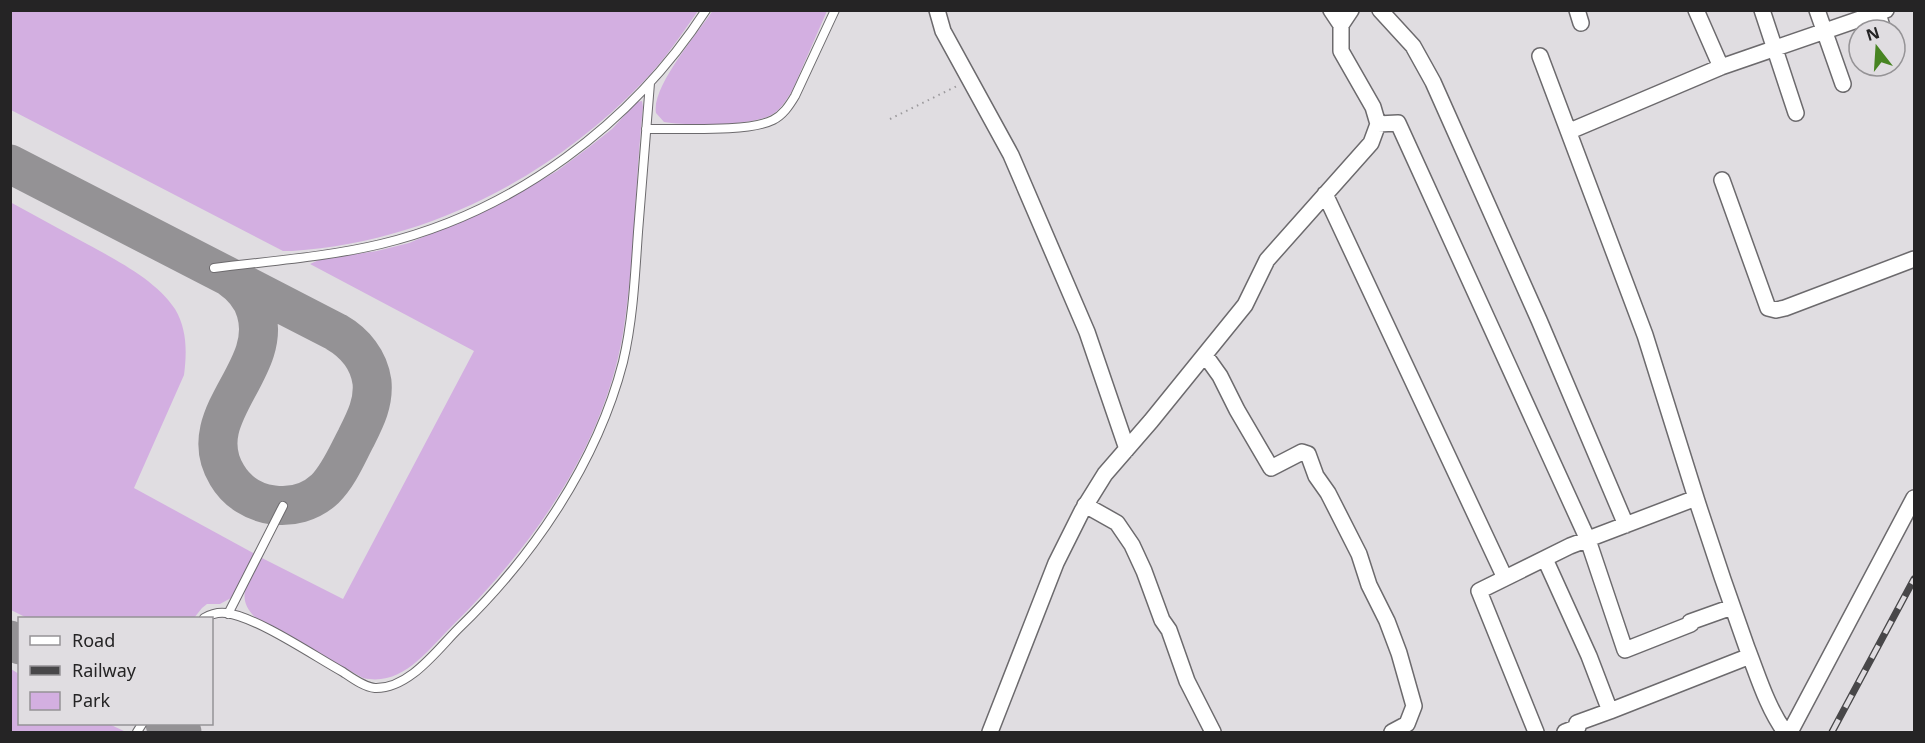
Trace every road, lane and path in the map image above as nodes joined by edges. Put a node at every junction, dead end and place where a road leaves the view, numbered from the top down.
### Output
1 (706, 10) edge
2 (835, 10) edge
3 (937, 10) edge
4 (1331, 10) edge
5 (1351, 10) edge
6 (1380, 10) edge
7 (1696, 10) edge
8 (1762, 10) edge
9 (1817, 10) edge
10 (1880, 11) edge
11 (1341, 25) junction
12 (1824, 31) junction
13 (1774, 49) junction
14 (1540, 56) dead end
15 (1720, 67) junction
16 (970, 79) junction
17 (650, 83) junction
18 (1843, 84) dead end
19 (1796, 113) dead end
20 (890, 120) dead end
21 (1378, 124) junction
22 (646, 129) junction
23 (1570, 131) junction
24 (1722, 180) dead end
25 (1325, 194) junction
26 (1914, 259) edge
27 (214, 268) dead end
28 (1205, 355) junction
29 (1127, 449) junction
30 (1696, 498) junction
31 (1914, 498) edge
32 (1085, 505) junction
33 (283, 506) dead end
34 (1626, 525) junction
35 (1588, 540) junction
36 (1545, 559) junction
37 (1506, 578) junction
38 (1732, 607) junction
39 (228, 614) junction
40 (206, 617) edge
41 (1750, 656) junction
42 (1610, 711) junction
43 (990, 732) edge
44 (1213, 732) edge
45 (1392, 732) edge
46 (1536, 732) edge
47 (1565, 732) edge
48 (1785, 732) edge
49 (1790, 732) edge

1 - 17 lane
2 - 22 lane
3 - 16 street
4 - 11 street
5 - 11 street
6 - 34 street
7 - 15 street
8 - 13 street
9 - 12 street
10 - 12 street
11 - 21 street
12 - 13 street
12 - 18 street
13 - 15 street
13 - 19 street
14 - 23 street
15 - 23 street
16 - 20 path
16 - 29 street
17 - 22 lane
17 - 27 lane
21 - 25 street
21 - 35 street
22 - 39 lane
23 - 30 street
24 - 26 street
25 - 28 street
25 - 37 street
28 - 29 street
28 - 45 street
29 - 32 street
30 - 34 street
30 - 38 street
31 - 49 street
32 - 43 street
32 - 44 street
33 - 39 lane
34 - 35 street
35 - 36 street
35 - 38 street
36 - 37 street
36 - 42 street
37 - 46 street
38 - 41 street
39 - 40 lane
41 - 42 street
41 - 48 street
42 - 47 street

